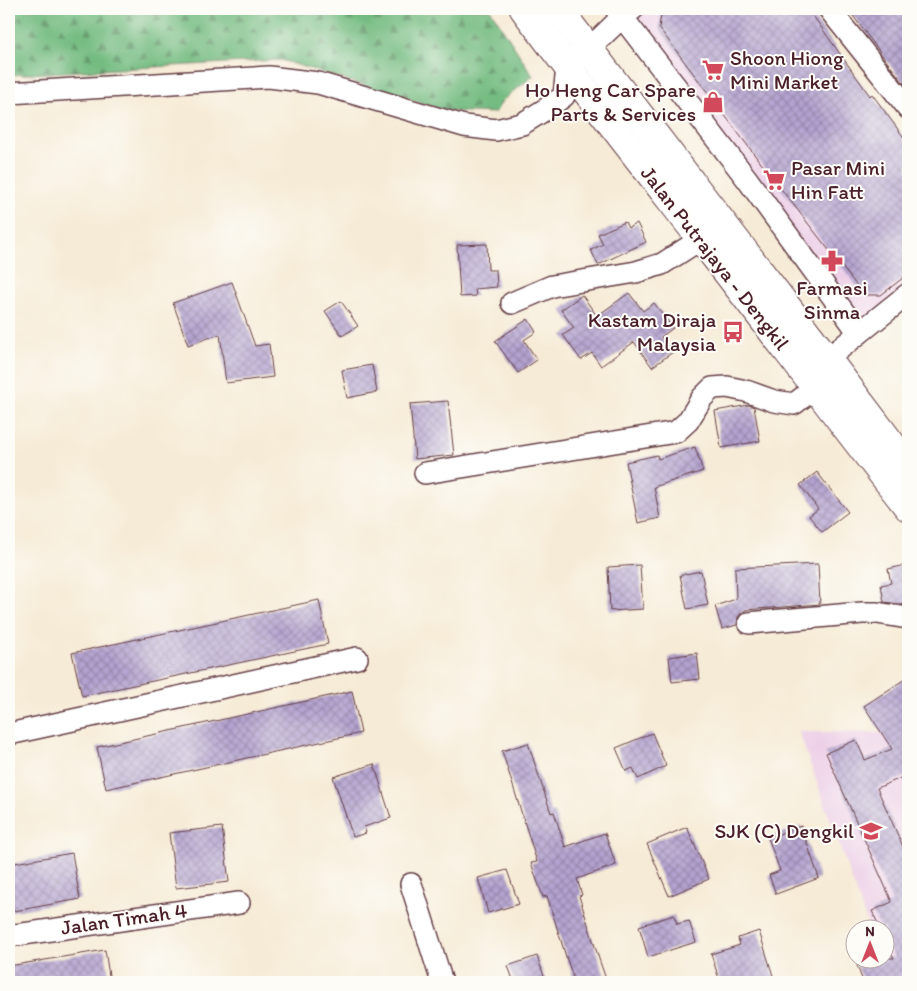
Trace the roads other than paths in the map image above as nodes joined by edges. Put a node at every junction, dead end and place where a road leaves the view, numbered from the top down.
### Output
1 (524, 9) edge
2 (558, 9) edge
3 (828, 9) edge
4 (624, 12) edge
5 (589, 49) junction
6 (567, 67) junction
7 (9, 93) edge
8 (908, 108) edge
9 (701, 239) junction
10 (908, 294) edge
11 (512, 303) dead end
12 (859, 333) junction
13 (828, 359) junction
14 (815, 388) junction
15 (908, 466) edge
16 (425, 473) dead end
17 (908, 507) edge
18 (908, 618) edge
19 (749, 624) dead end
20 (357, 658) dead end
21 (9, 734) edge
22 (410, 884) dead end
23 (240, 903) dead end
24 (9, 936) edge
25 (442, 982) edge

1 - 6 main road, Jalan Putrajaya - Dengkil
2 - 5 main road, Jalan Putrajaya - Dengkil
3 - 8 street
4 - 5 street
4 - 12 street
5 - 6 street
5 - 13 main road, Jalan Putrajaya - Dengkil
6 - 7 street
6 - 9 main road, Jalan Putrajaya - Dengkil
9 - 11 street
9 - 14 main road, Jalan Putrajaya - Dengkil
10 - 12 street
12 - 13 street
13 - 15 main road, Jalan Putrajaya - Dengkil
14 - 16 street
14 - 17 main road, Jalan Putrajaya - Dengkil
18 - 19 street
20 - 21 street
22 - 25 street
23 - 24 street, Jalan Timah 4

